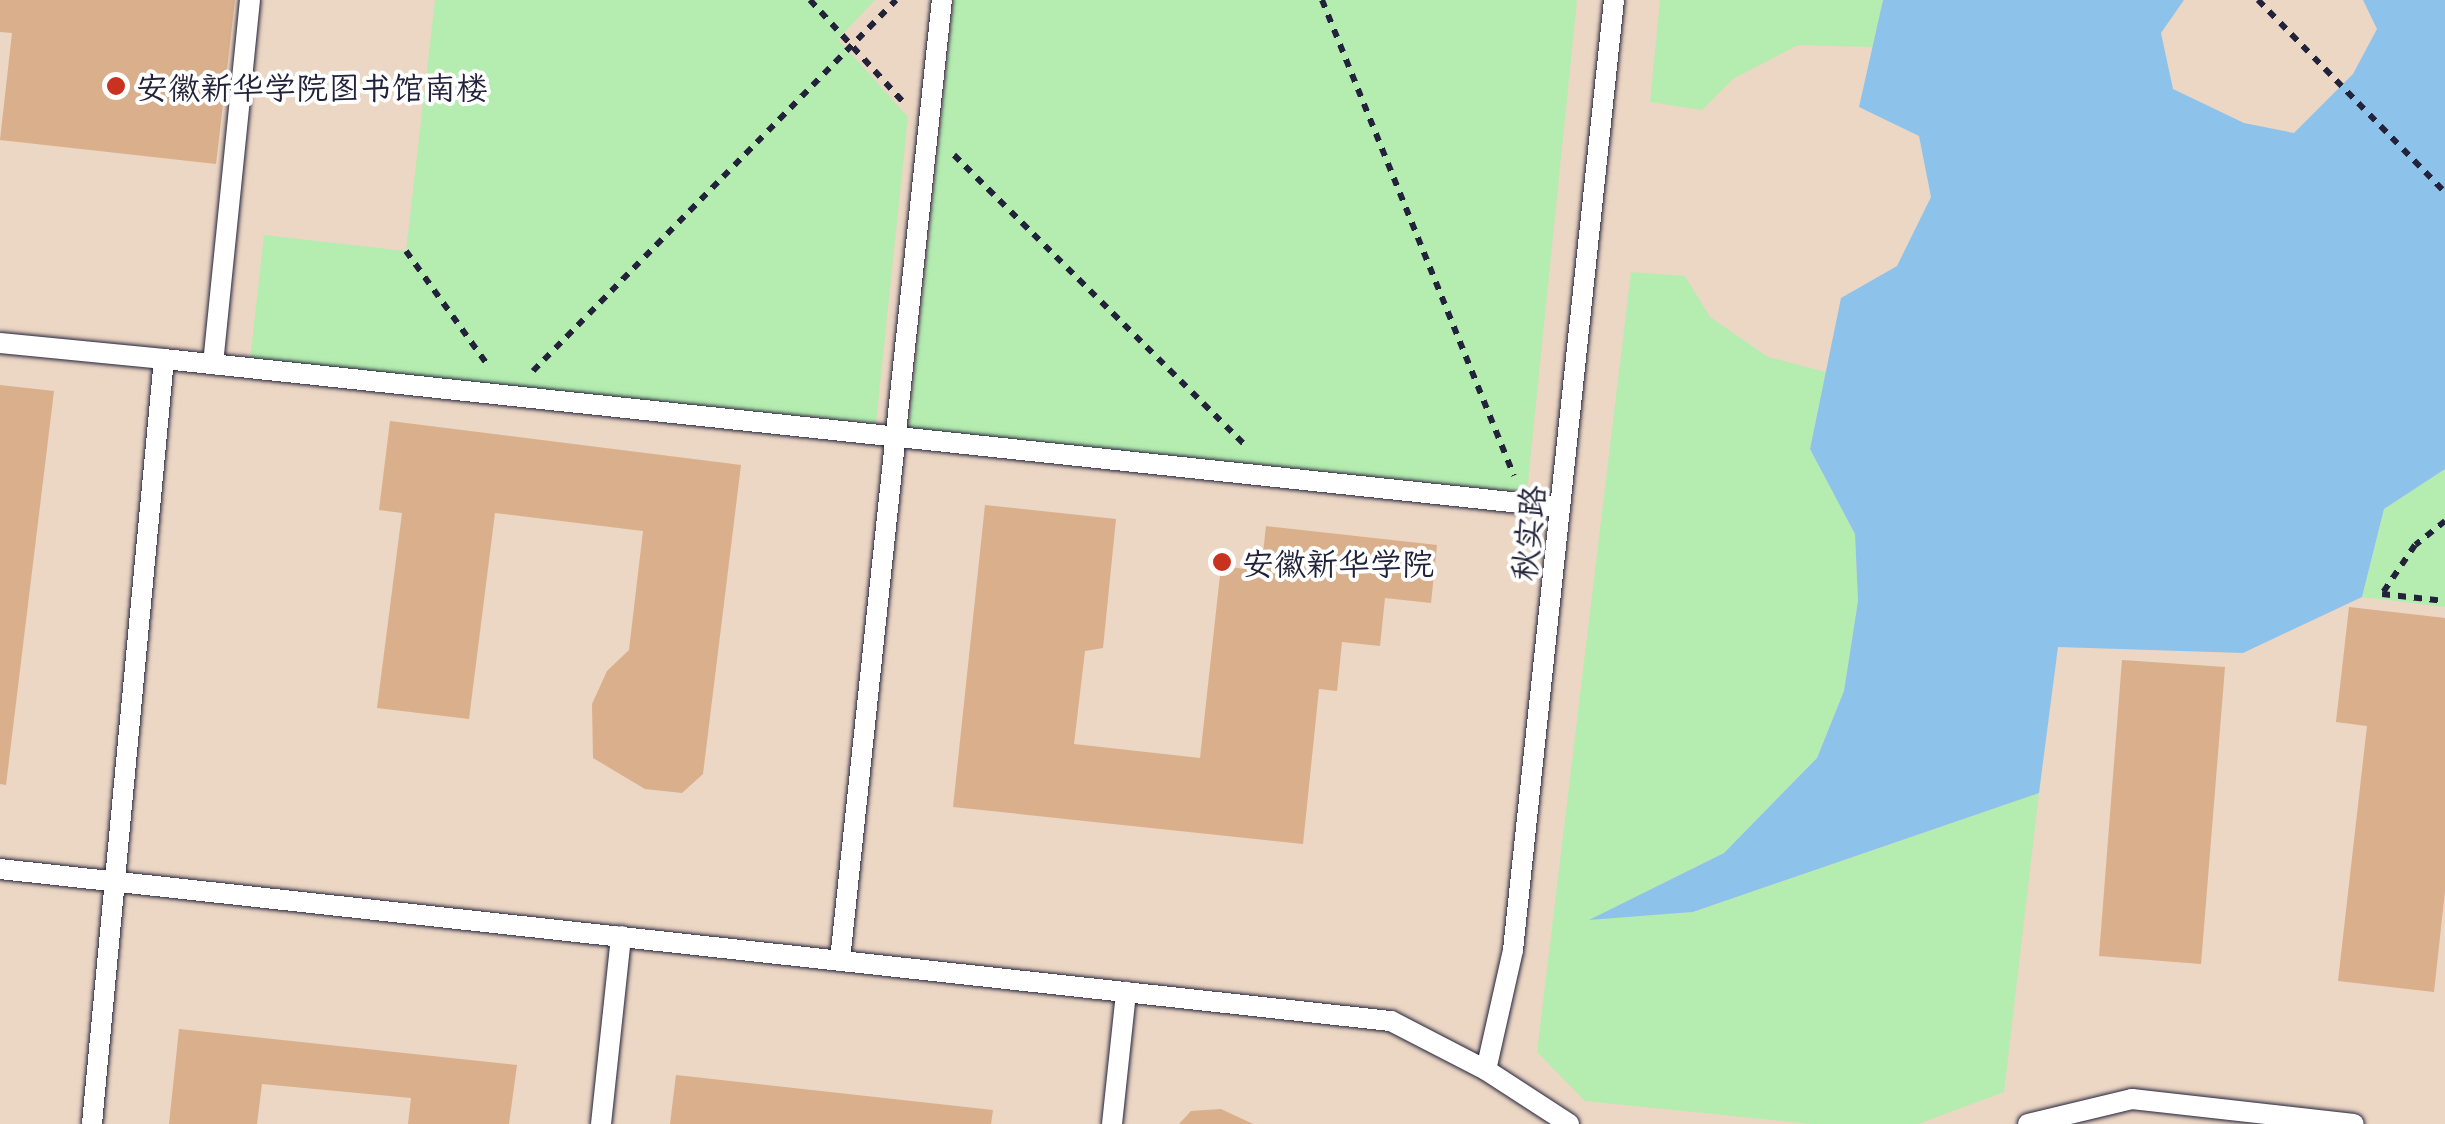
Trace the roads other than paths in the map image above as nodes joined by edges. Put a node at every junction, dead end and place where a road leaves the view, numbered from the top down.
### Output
1 (250, 0) edge
2 (942, 0) edge
3 (1614, 0) edge
4 (0, 342) edge
5 (164, 358) junction
6 (213, 364) junction
7 (896, 436) junction
8 (1559, 507) junction
9 (0, 868) edge
10 (115, 882) junction
11 (620, 936) junction
12 (840, 960) junction
13 (1126, 992) junction
14 (1486, 1070) junction
15 (92, 1124) edge
16 (601, 1124) edge
17 (1112, 1124) edge
18 (1569, 1124) edge
19 (2028, 1124) edge
20 (2354, 1124) edge

1 - 6 lane
2 - 7 lane
3 - 8 lane, 秋实路
4 - 5 lane
5 - 6 lane
5 - 10 lane
6 - 7 lane
7 - 8 lane
7 - 12 lane
8 - 14 lane, 秋实路
9 - 10 lane
10 - 11 lane
10 - 15 lane
11 - 12 lane
11 - 16 lane
12 - 13 lane
13 - 14 lane
13 - 17 lane
14 - 18 lane
19 - 20 lane

